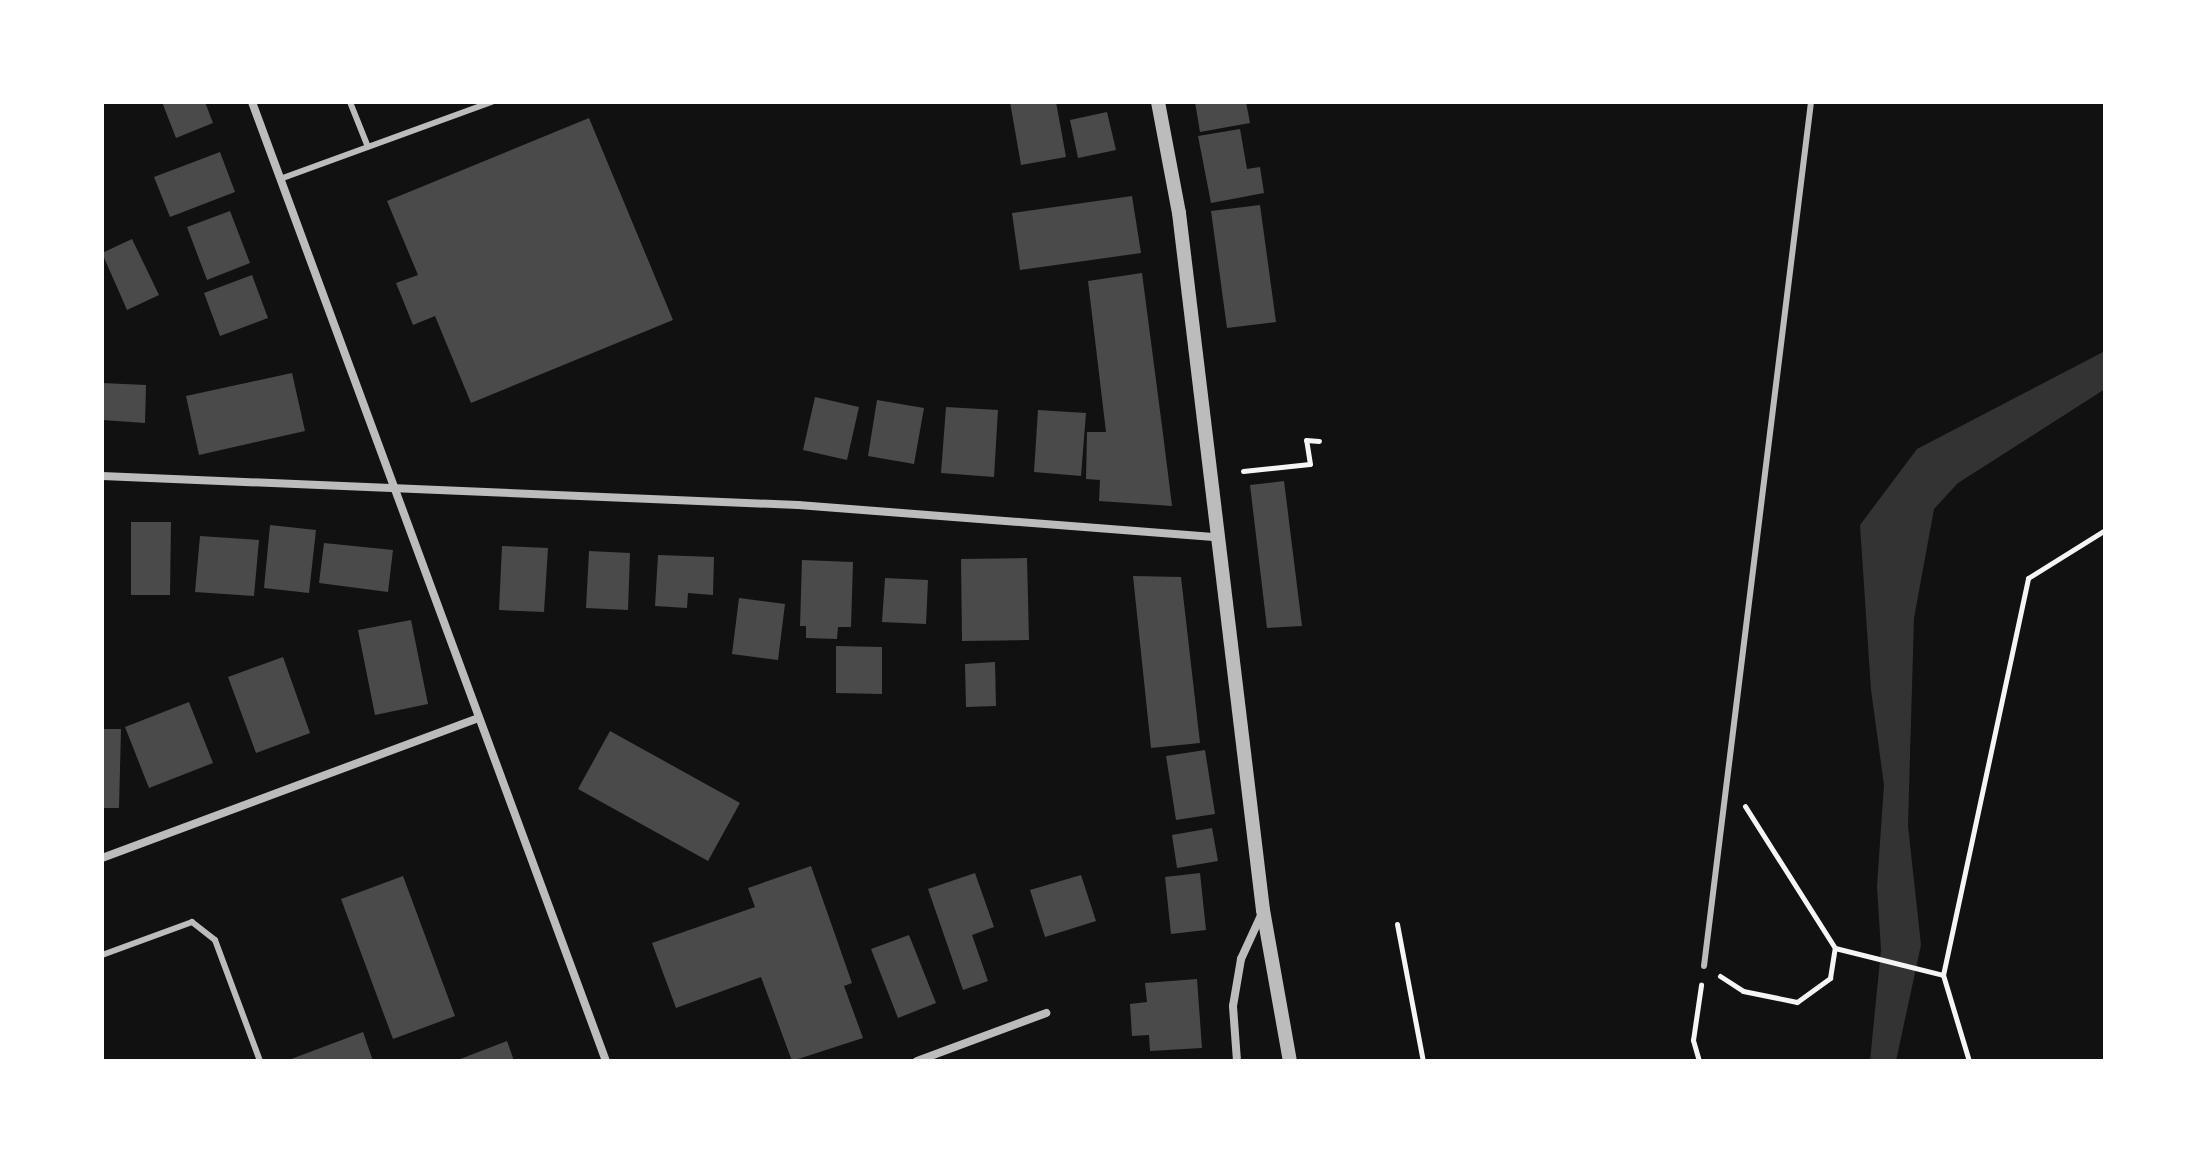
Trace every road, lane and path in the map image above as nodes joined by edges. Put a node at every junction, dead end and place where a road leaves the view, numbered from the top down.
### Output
1 (252, 102) edge
2 (350, 102) edge
3 (491, 102) edge
4 (1158, 102) edge
5 (1811, 102) edge
6 (368, 147) junction
7 (280, 179) junction
8 (1319, 441) dead end
9 (1243, 471) dead end
10 (102, 476) edge
11 (393, 489) junction
12 (2105, 530) edge
13 (1217, 537) junction
14 (478, 718) junction
15 (1727, 778) junction
16 (102, 858) edge
17 (1263, 910) junction
18 (1397, 924) dead end
19 (1835, 948) junction
20 (102, 955) edge
21 (1704, 966) junction
22 (1943, 975) junction
23 (1046, 1013) dead end
24 (260, 1061) edge
25 (606, 1061) edge
26 (917, 1061) edge
27 (1237, 1061) edge
28 (1290, 1061) edge
29 (1423, 1061) edge
30 (1699, 1061) edge
31 (1969, 1061) edge

1 - 7 street
2 - 6 lane
3 - 6 lane
4 - 13 street
5 - 15 lane
6 - 7 lane
7 - 11 street
8 - 9 path
10 - 11 street
11 - 13 street
11 - 14 street
12 - 22 path
13 - 17 street
14 - 16 street
14 - 25 street
15 - 19 path
15 - 21 lane
17 - 27 street
17 - 28 street
18 - 29 path
19 - 21 path
19 - 22 path
20 - 24 lane
21 - 30 path
22 - 31 path
23 - 26 street

